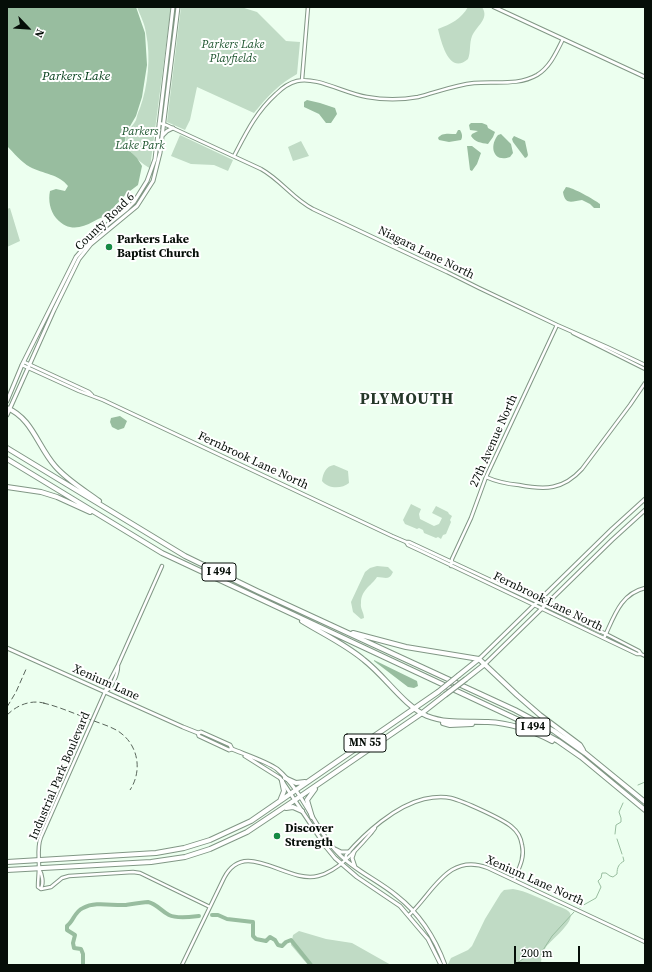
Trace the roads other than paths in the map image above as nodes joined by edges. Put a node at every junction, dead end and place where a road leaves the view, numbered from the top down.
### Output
1 (173, 7) edge
2 (178, 7) edge
3 (308, 7) edge
4 (494, 7) edge
5 (562, 39) junction
6 (645, 77) edge
7 (302, 80) junction
8 (159, 123) junction
9 (164, 124) junction
10 (173, 128) junction
11 (162, 136) junction
12 (234, 156) junction
13 (557, 325) junction
14 (563, 328) junction
15 (23, 363) junction
16 (29, 364) junction
17 (645, 365) edge
18 (28, 368) junction
19 (645, 369) edge
20 (645, 383) edge
21 (92, 396) junction
22 (7, 401) edge
23 (8, 408) edge
24 (7, 415) edge
25 (7, 448) edge
26 (7, 458) edge
27 (486, 477) junction
28 (7, 487) edge
29 (645, 500) edge
30 (645, 510) edge
31 (111, 511) junction
32 (110, 522) junction
33 (406, 542) junction
34 (452, 562) junction
35 (162, 566) dead end
36 (452, 566) junction
37 (645, 588) edge
38 (538, 602) junction
39 (534, 605) junction
40 (546, 605) junction
41 (542, 609) junction
42 (284, 611) junction
43 (332, 626) junction
44 (606, 634) junction
45 (604, 638) junction
46 (7, 648) edge
47 (641, 654) junction
48 (645, 656) edge
49 (479, 659) junction
50 (485, 664) junction
51 (106, 692) junction
52 (414, 709) junction
53 (422, 713) junction
54 (585, 753) junction
55 (601, 773) junction
56 (284, 780) junction
57 (307, 782) junction
58 (318, 785) junction
59 (295, 790) junction
60 (290, 793) junction
61 (300, 797) junction
62 (295, 800) junction
63 (280, 801) junction
64 (645, 802) edge
65 (283, 808) junction
66 (645, 810) edge
67 (302, 812) junction
68 (312, 817) junction
69 (375, 828) junction
70 (334, 848) junction
71 (349, 852) junction
72 (354, 852) junction
73 (39, 860) junction
74 (345, 860) junction
75 (7, 862) edge
76 (340, 864) junction
77 (39, 869) junction
78 (356, 869) junction
79 (7, 870) edge
80 (514, 880) junction
81 (210, 907) junction
82 (414, 911) junction
83 (409, 915) junction
84 (645, 942) edge
85 (182, 965) edge
86 (441, 965) edge
87 (446, 965) edge

1 - 8 main road, County Road 6
2 - 9 main road, County Road 6
3 - 7 street
4 - 5 main road
5 - 6 main road
5 - 7 street
7 - 12 street
8 - 9 street
8 - 15 main road, County Road 6
9 - 10 street
9 - 11 main road, County Road 6
10 - 11 main road
10 - 12 street
11 - 16 main road, County Road 6
12 - 13 street, Niagara Lane North
13 - 14 street, Niagara Lane North
13 - 27 street, 27th Avenue North
14 - 17 street, Niagara Lane North
14 - 19 street, Niagara Lane North
15 - 16 street, Fernbrook Lane North
15 - 18 street, Fernbrook Lane North
15 - 22 main road, County Road 6
16 - 18 main road, County Road 6
16 - 21 street, Fernbrook Lane North
18 - 21 street, Fernbrook Lane North
18 - 23 main road, County Road 6
20 - 27 street
21 - 33 street, Fernbrook Lane North
23 - 24 main road, County Road 6
23 - 31 highway
25 - 31 highway, I 494
26 - 32 highway, I 494
27 - 34 street, 27th Avenue North
28 - 32 highway
29 - 38 main road, MN 55
30 - 40 main road, MN 55
31 - 43 highway, I 494
32 - 42 highway, I 494
33 - 34 street, Fernbrook Lane North
33 - 36 street, Fernbrook Lane North
34 - 36 street, 27th Avenue North
34 - 38 street, Fernbrook Lane North
35 - 51 street, Industrial Park Boulevard
36 - 39 street, Fernbrook Lane North
37 - 44 street
38 - 39 main road, MN 55
38 - 40 street, Fernbrook Lane North
39 - 41 street, Fernbrook Lane North
39 - 49 main road, MN 55
40 - 41 main road, MN 55
40 - 44 street, Fernbrook Lane North
41 - 45 street, Fernbrook Lane North
41 - 50 main road, MN 55
42 - 52 highway
42 - 55 highway, I 494
43 - 49 highway
43 - 54 highway, I 494
44 - 45 street
44 - 47 street, Fernbrook Lane North
45 - 47 street, Fernbrook Lane North
46 - 51 main road, Xenium Lane
47 - 48 street, Fernbrook Lane North
49 - 50 highway
49 - 52 highway, MN 55, bridge
50 - 53 highway, MN 55, bridge
50 - 54 highway
51 - 56 main road, Xenium Lane
51 - 73 street, Industrial Park Boulevard
52 - 53 highway
52 - 57 highway, MN 55
53 - 55 highway
53 - 58 highway, MN 55
54 - 64 highway, I 494
55 - 66 highway, I 494
56 - 57 highway
56 - 59 main road, Xenium Lane
56 - 60 main road, Xenium Lane
56 - 63 highway
57 - 59 highway, MN 55
58 - 61 highway, MN 55
58 - 68 highway
59 - 60 highway, MN 55
59 - 61 main road, Xenium Lane
60 - 62 main road, Xenium Lane
60 - 63 highway, MN 55
61 - 62 highway, MN 55
61 - 68 main road, Xenium Lane
62 - 65 highway, MN 55
62 - 67 main road, Xenium Lane
63 - 73 highway, MN 55
65 - 67 highway
65 - 77 highway, MN 55
67 - 76 main road, Xenium Lane
68 - 70 main road, Xenium Lane
69 - 71 street
69 - 72 street
69 - 80 street
70 - 71 main road
70 - 74 main road, Xenium Lane
71 - 74 street
72 - 74 street
72 - 78 main road
73 - 75 highway, MN 55
73 - 77 street, Industrial Park Boulevard
74 - 76 street
74 - 78 main road, Xenium Lane
76 - 81 street
76 - 83 main road, Xenium Lane
77 - 79 highway, MN 55
77 - 81 street, Industrial Park Boulevard
78 - 82 main road, Xenium Lane
80 - 82 street, Xenium Lane North
80 - 84 street, Xenium Lane North
81 - 85 street
82 - 83 street, Xenium Lane North
82 - 87 main road, Xenium Lane
83 - 86 main road, Xenium Lane

